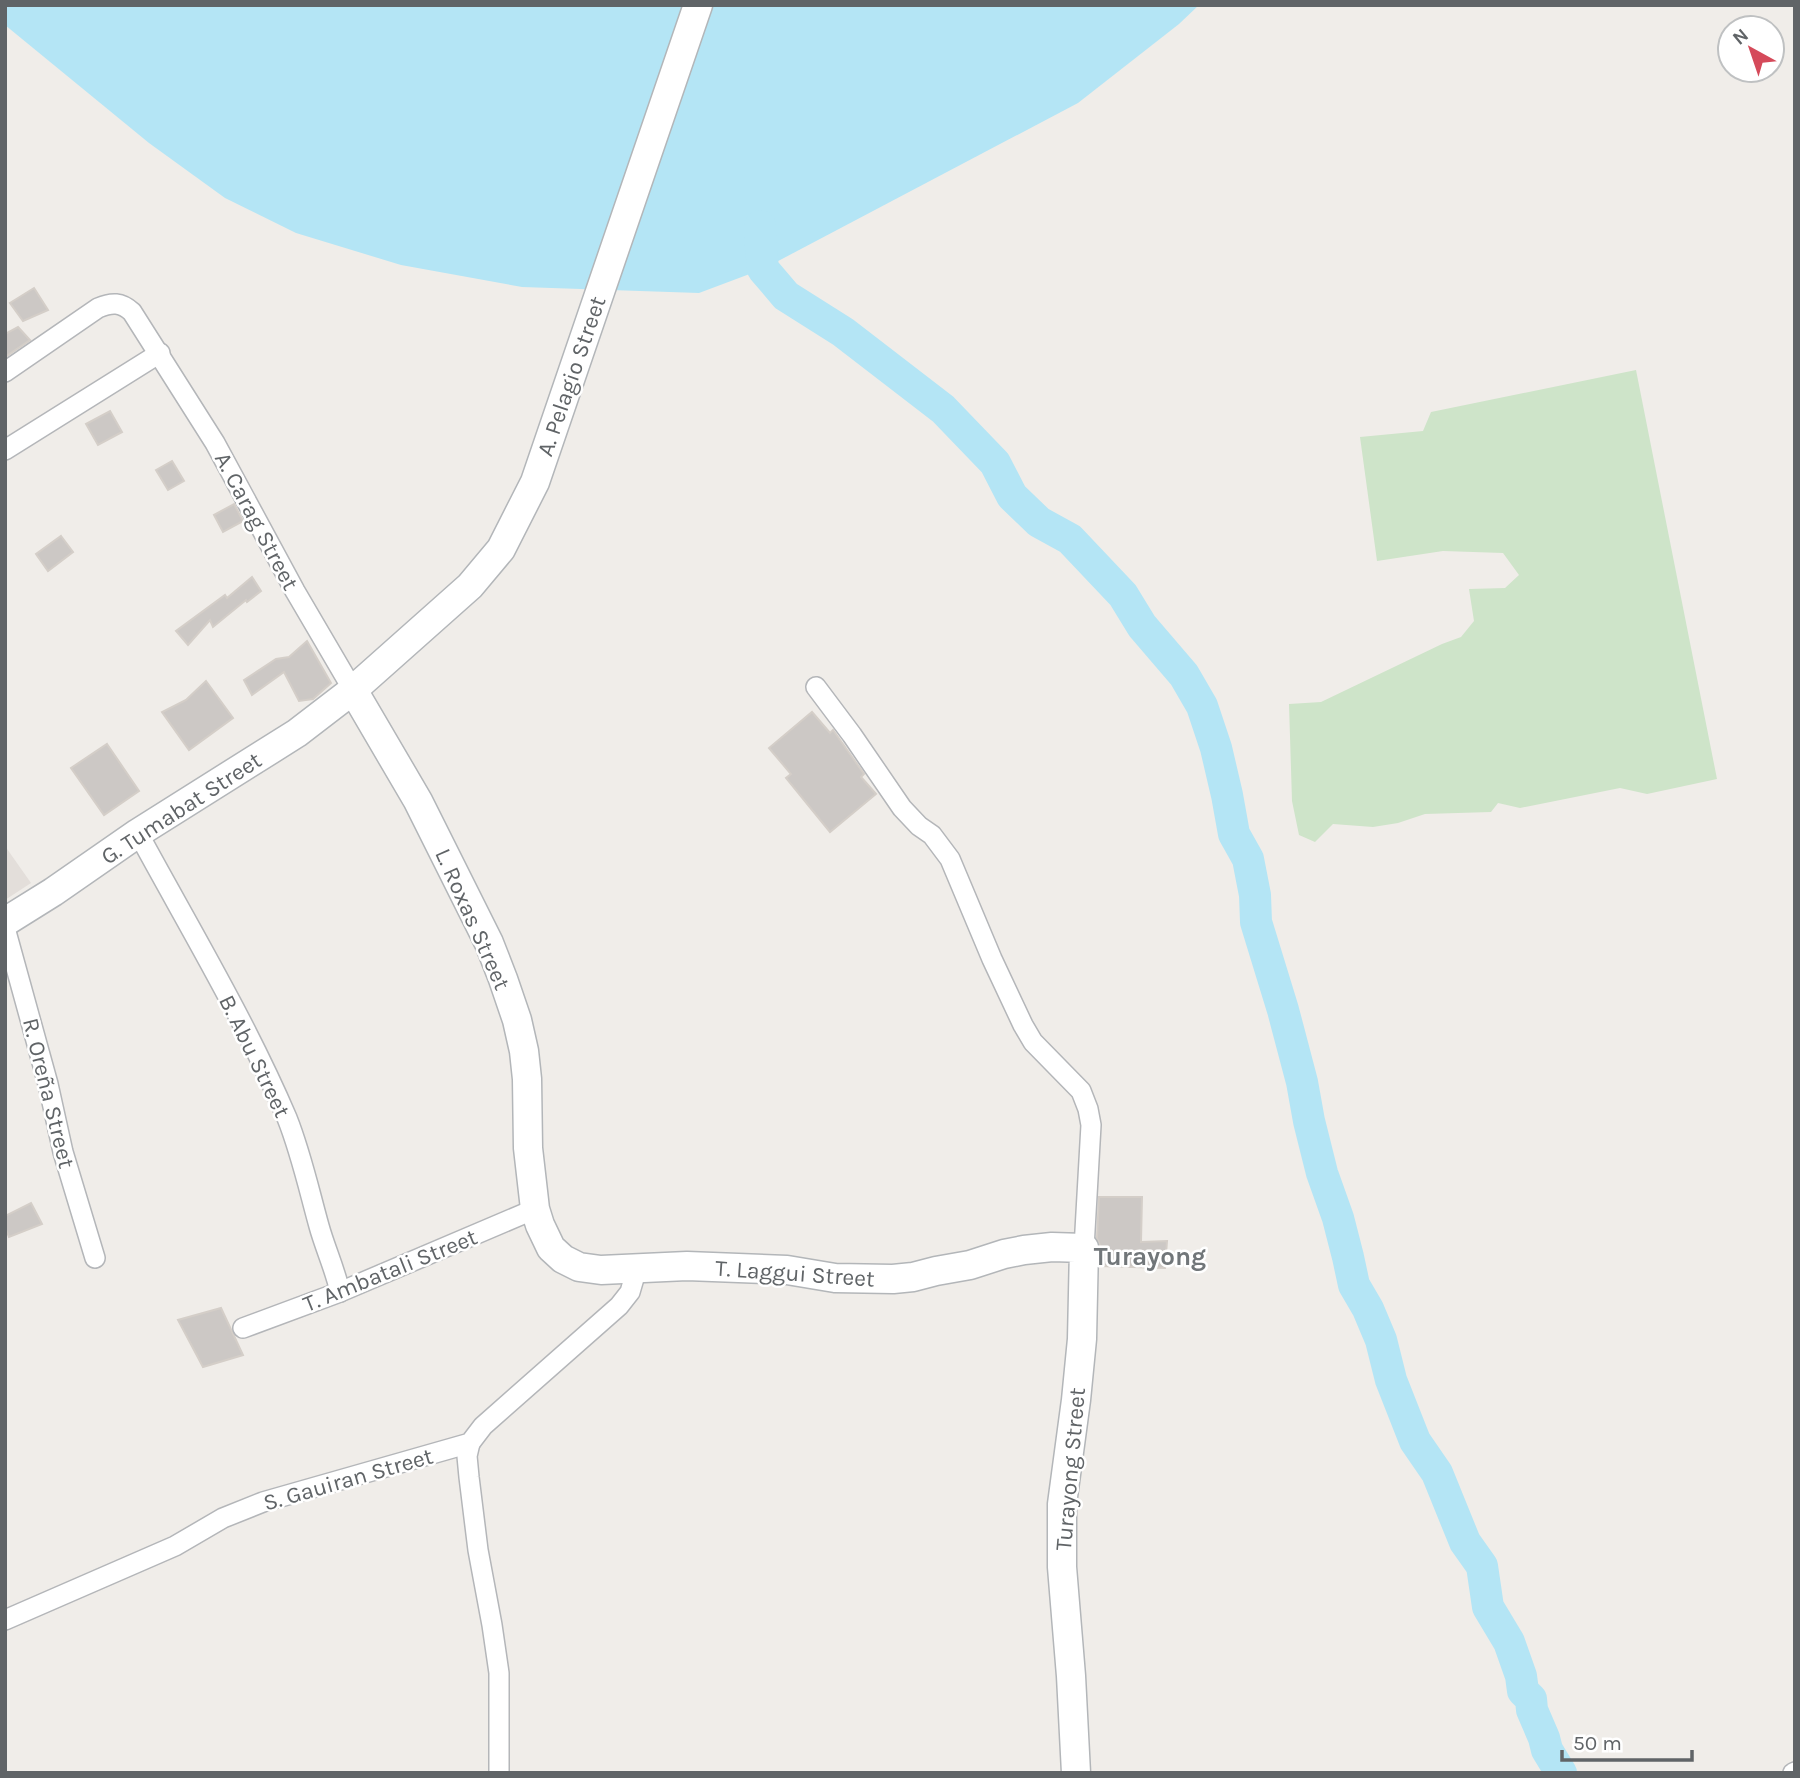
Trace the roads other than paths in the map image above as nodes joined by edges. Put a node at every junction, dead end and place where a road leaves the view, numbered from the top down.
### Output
1 (698, 5) edge
2 (160, 353) junction
3 (5, 372) edge
4 (5, 450) edge
5 (816, 687) dead end
6 (353, 690) junction
7 (138, 833) junction
8 (5, 922) edge
9 (5, 928) edge
10 (535, 1209) junction
11 (1084, 1248) junction
12 (95, 1258) dead end
13 (637, 1268) junction
14 (340, 1292) junction
15 (243, 1328) dead end
16 (470, 1443) junction
17 (5, 1620) edge
18 (499, 1773) edge
19 (1076, 1773) edge

1 - 6 street, A. Pelagio Street
2 - 3 street, A. Carag Street
2 - 4 street
2 - 6 street, A. Carag Street
5 - 11 street
6 - 7 street, G. Tumabat Street
6 - 10 street, L. Roxas Street
7 - 8 street, G. Tumabat Street
7 - 14 street, B. Abu Street
9 - 12 street, R. Oreña Street
10 - 13 street, T. Laggui Street
10 - 14 street, T. Ambatali Street
11 - 13 street, T. Laggui Street
11 - 19 street, Turayong Street
13 - 16 street
14 - 15 street, T. Ambatali Street
16 - 17 street, S. Gauiran Street
16 - 18 street

